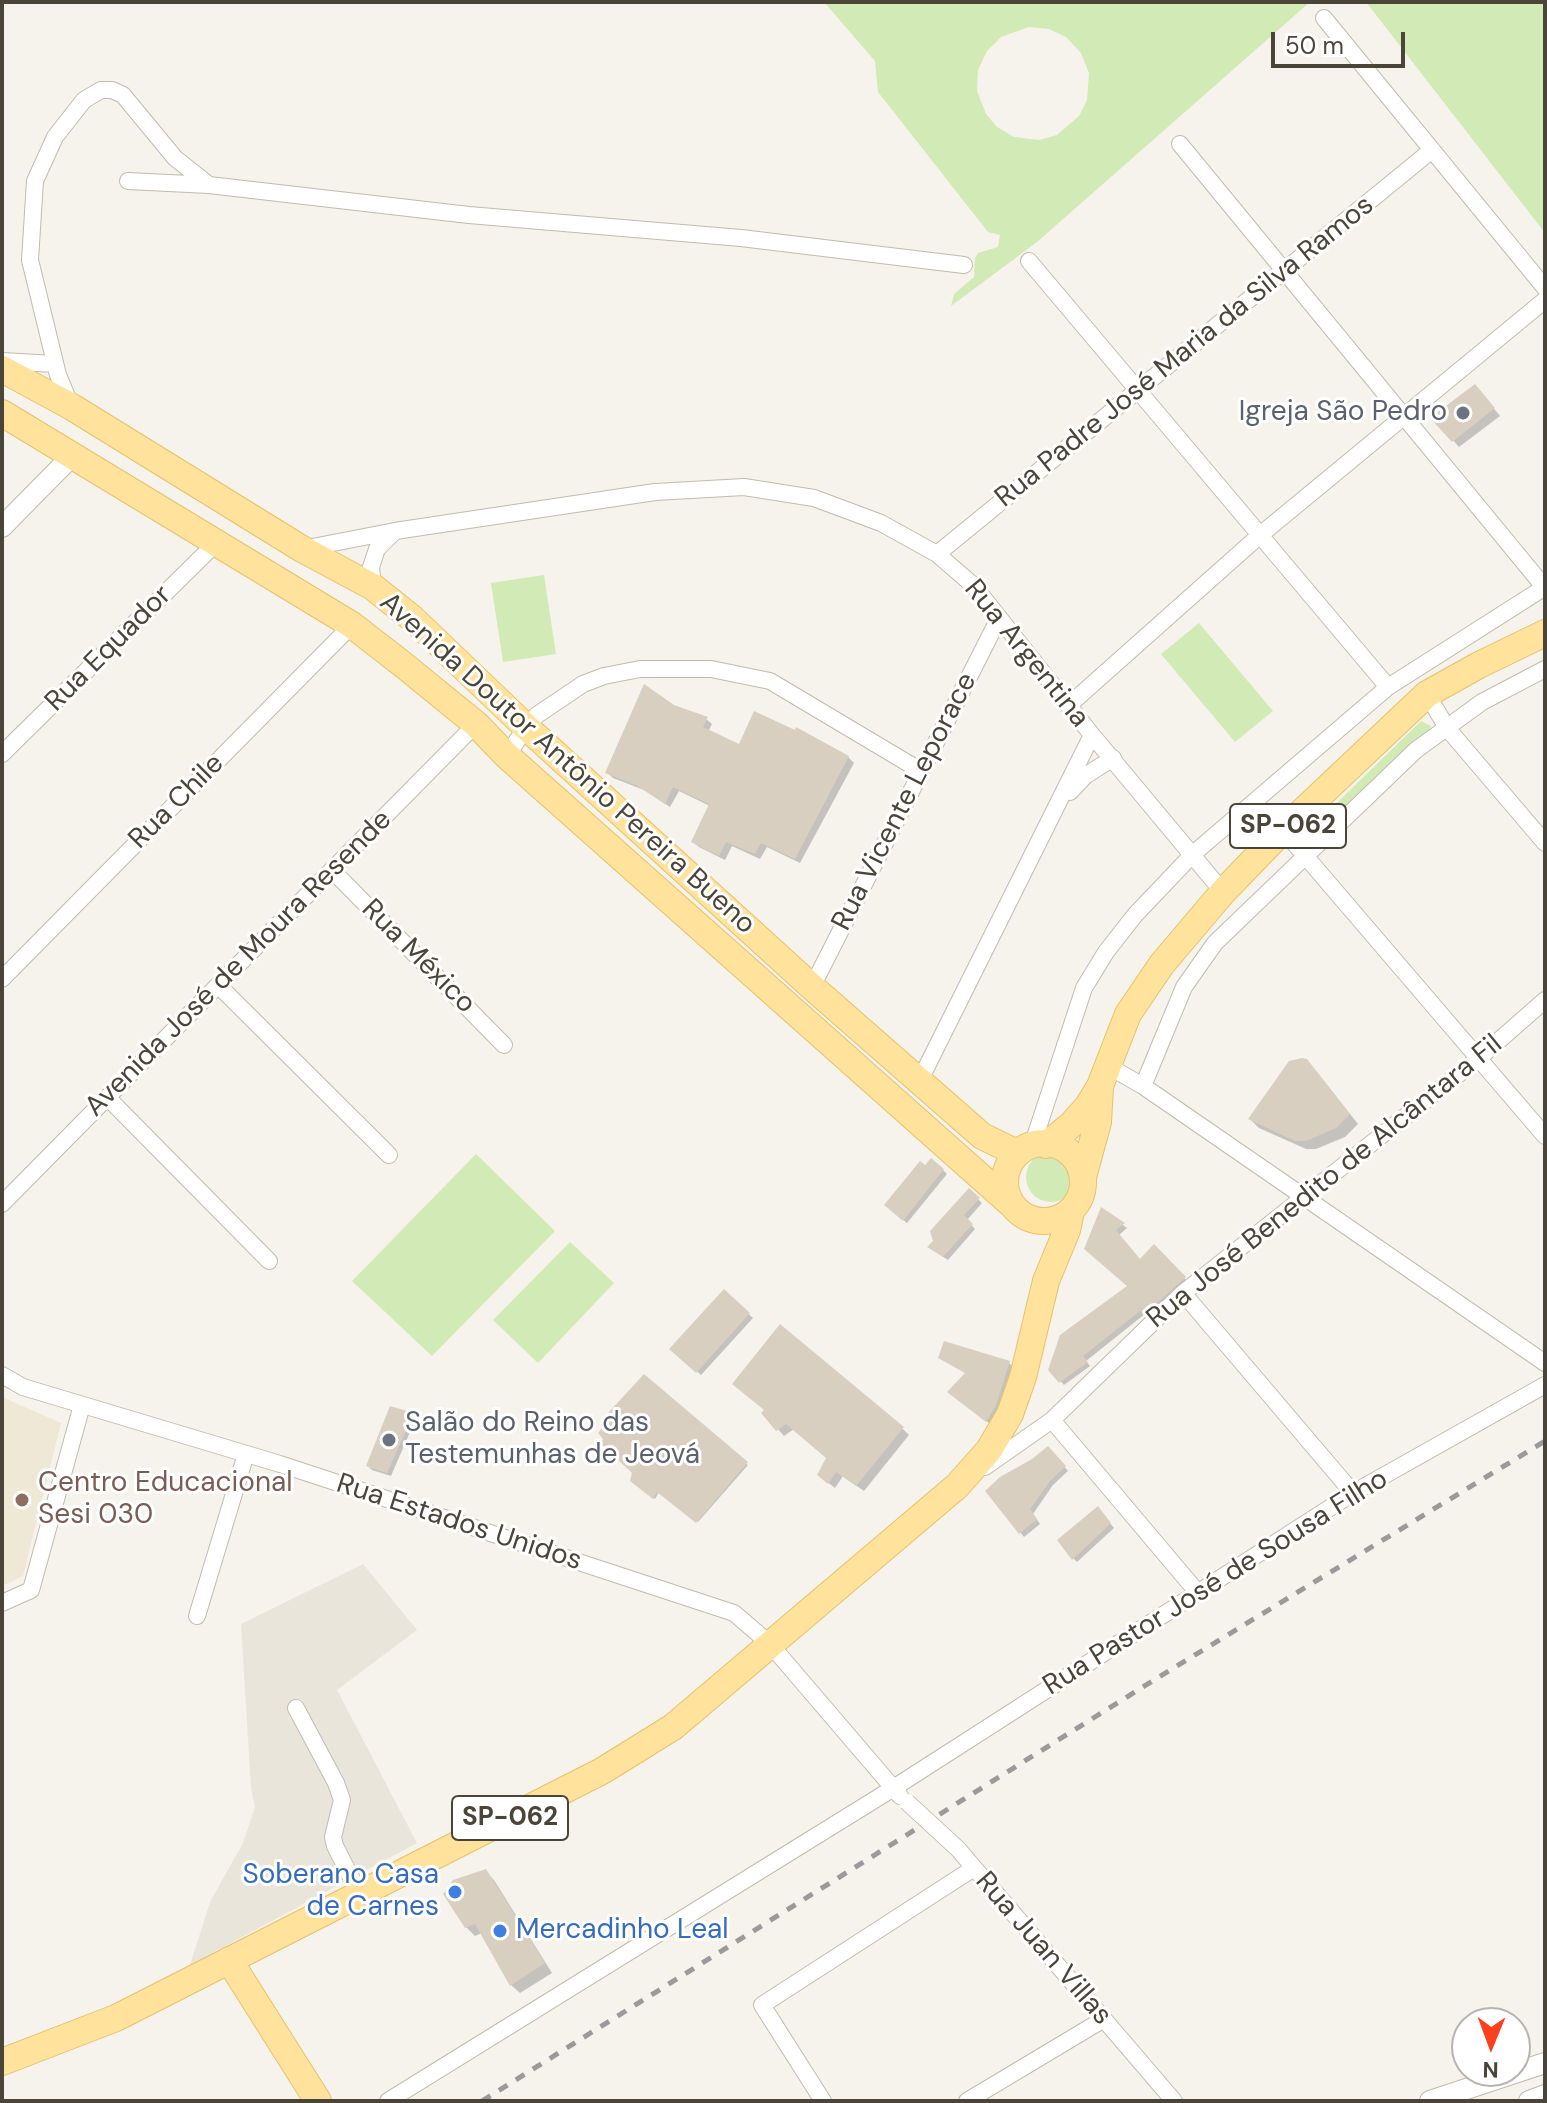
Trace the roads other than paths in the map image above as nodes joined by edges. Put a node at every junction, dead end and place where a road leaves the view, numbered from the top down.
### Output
1 (1324, 18) dead end
2 (1180, 144) dead end
3 (1432, 150) junction
4 (128, 181) dead end
5 (209, 185) junction
6 (1029, 261) dead end
7 (964, 265) dead end
8 (1284, 271) junction
9 (1545, 288) edge
10 (1545, 300) edge
11 (2, 361) edge
12 (55, 364) junction
13 (2, 369) edge
14 (1137, 391) junction
15 (2, 413) edge
16 (1404, 416) junction
17 (88, 417) junction
18 (73, 457) junction
19 (2, 527) edge
20 (395, 531) junction
21 (1259, 536) junction
22 (216, 543) junction
23 (302, 549) junction
24 (937, 554) junction
25 (373, 587) junction
26 (1545, 587) edge
27 (999, 618) junction
28 (352, 625) junction
29 (1545, 633) edge
30 (1545, 669) edge
31 (1388, 687) junction
32 (1427, 694) junction
33 (1069, 705) junction
34 (476, 724) junction
35 (526, 727) junction
36 (1447, 728) junction
37 (1092, 735) junction
38 (2, 754) edge
39 (507, 756) junction
40 (1113, 758) junction
41 (921, 771) junction
42 (1063, 799) junction
43 (1283, 830) junction
44 (1545, 843) edge
45 (1193, 854) junction
46 (1304, 854) junction
47 (332, 870) junction
48 (1223, 892) junction
49 (2, 979) edge
50 (218, 985) junction
51 (812, 987) junction
52 (1545, 1000) edge
53 (504, 1045) dead end
54 (1479, 1058) junction
55 (1104, 1076) junction
56 (920, 1080) junction
57 (1143, 1086) junction
58 (107, 1097) junction
59 (1545, 1136) edge
60 (1032, 1148) junction
61 (389, 1155) dead end
62 (1083, 1177) junction
63 (1305, 1198) junction
64 (1010, 1203) junction
65 (2, 1204) edge
66 (1071, 1211) junction
67 (1032, 1220) junction
68 (269, 1261) dead end
69 (1046, 1281) junction
70 (1183, 1293) junction
71 (1545, 1363) edge
72 (2, 1375) edge
73 (1545, 1385) edge
74 (82, 1405) junction
75 (1052, 1420) junction
76 (246, 1454) junction
77 (957, 1486) junction
78 (1353, 1493) junction
79 (1198, 1593) junction
80 (2, 1603) edge
81 (197, 1616) dead end
82 (770, 1644) junction
83 (296, 1708) dead end
84 (892, 1789) junction
85 (974, 1868) junction
86 (360, 1895) junction
87 (229, 1960) junction
88 (1104, 2019) junction
89 (2, 2062) edge
90 (1545, 2063) edge
91 (1545, 2095) edge
92 (318, 2101) edge
93 (388, 2101) edge
94 (823, 2101) edge
95 (967, 2101) edge
96 (1174, 2101) edge
97 (1430, 2101) edge
98 (1529, 2101) edge

1 - 3 street
2 - 8 street
3 - 8 street, Rua Padre José Maria da Silva Ramos
3 - 9 street
4 - 5 street
5 - 7 street
5 - 12 street
6 - 14 street
8 - 14 street, Rua Padre José Maria da Silva Ramos
8 - 16 street
10 - 16 street
11 - 12 street
12 - 17 street
13 - 17 main road, Avenida Doutor Antônio Pereira Bueno
14 - 21 street
14 - 24 street, Rua Padre José Maria da Silva Ramos
15 - 18 main road, Avenida Doutor Antônio Pereira Bueno
16 - 21 street
16 - 26 street
17 - 18 main road
17 - 18 main road
17 - 23 main road, Avenida Doutor Antônio Pereira Bueno
18 - 19 street
18 - 22 main road, Avenida Doutor Antônio Pereira Bueno
20 - 23 street, Rua Argentina
20 - 24 street, Rua Argentina
20 - 25 street
21 - 31 street
21 - 33 street
22 - 28 main road, Avenida Doutor Antônio Pereira Bueno
22 - 38 street, Rua Equador
23 - 25 main road, Avenida Doutor Antônio Pereira Bueno
24 - 27 street, Rua Argentina
25 - 35 main road, Avenida Doutor Antônio Pereira Bueno
26 - 31 street
27 - 33 street, Rua Argentina
27 - 41 street, Rua Vicente Leporace
28 - 34 main road, Avenida Doutor Antônio Pereira Bueno
28 - 49 street, Rua Chile
29 - 32 main road, SP-062
30 - 36 street
31 - 45 street
32 - 36 street
32 - 43 main road, SP-062
33 - 37 street, Rua Argentina
34 - 39 main road, Avenida Doutor Antônio Pereira Bueno
34 - 47 street, Avenida José de Moura Resende
35 - 39 street
35 - 41 street
35 - 51 main road, Avenida Doutor Antônio Pereira Bueno
36 - 44 street
36 - 46 street
37 - 40 street, Rua Argentina
37 - 42 street
39 - 64 main road, Avenida Doutor Antônio Pereira Bueno
40 - 42 street
40 - 45 street, Rua Argentina
41 - 51 street, Rua Vicente Leporace
42 - 56 street
43 - 46 street
43 - 48 main road, SP-062
45 - 48 street, Rua Argentina
45 - 60 street
46 - 54 street
46 - 57 street
47 - 50 street, Avenida José de Moura Resende
47 - 53 street, Rua México
48 - 55 main road, SP-062
50 - 58 street, Avenida José de Moura Resende
50 - 61 street
51 - 56 main road, Avenida Doutor Antônio Pereira Bueno
52 - 54 street, Rua José Benedito de Alcântara Fil
54 - 59 street
54 - 63 street, Rua José Benedito de Alcântara Fil
55 - 57 street
55 - 60 main road, SP-062
55 - 62 main road, SP-062
56 - 60 main road, Avenida Doutor Antônio Pereira Bueno
57 - 63 street
58 - 65 street, Avenida José de Moura Resende
58 - 68 street
60 - 62 main road
60 - 64 main road
62 - 66 main road, SP-062
63 - 70 street, Rua José Benedito de Alcântara Fil
63 - 71 street
64 - 67 main road
66 - 67 main road
66 - 69 main road, SP-062
67 - 69 main road, SP-062
69 - 77 main road, SP-062
70 - 75 street, Rua José Benedito de Alcântara Fil
70 - 78 street
72 - 74 street, Rua Estados Unidos
73 - 78 street, Rua Pastor José de Sousa Filho
74 - 76 street, Rua Estados Unidos
74 - 80 street
75 - 77 street, Rua José Benedito de Alcântara Fil
75 - 79 street
76 - 81 street
76 - 82 street, Rua Estados Unidos
77 - 82 main road, SP-062
78 - 79 street, Rua Pastor José de Sousa Filho
79 - 84 street, Rua Pastor José de Sousa Filho
82 - 84 street, Rua Estados Unidos
82 - 86 main road, SP-062
83 - 86 street
84 - 85 street, Rua Juan Villas, bridge
84 - 93 street, Rua Pastor José de Sousa Filho
85 - 88 street, Rua Juan Villas
85 - 94 street
86 - 87 main road, SP-062
87 - 89 main road, SP-062
87 - 92 main road
88 - 95 street
88 - 96 street, Rua Juan Villas
90 - 97 street
91 - 98 street

